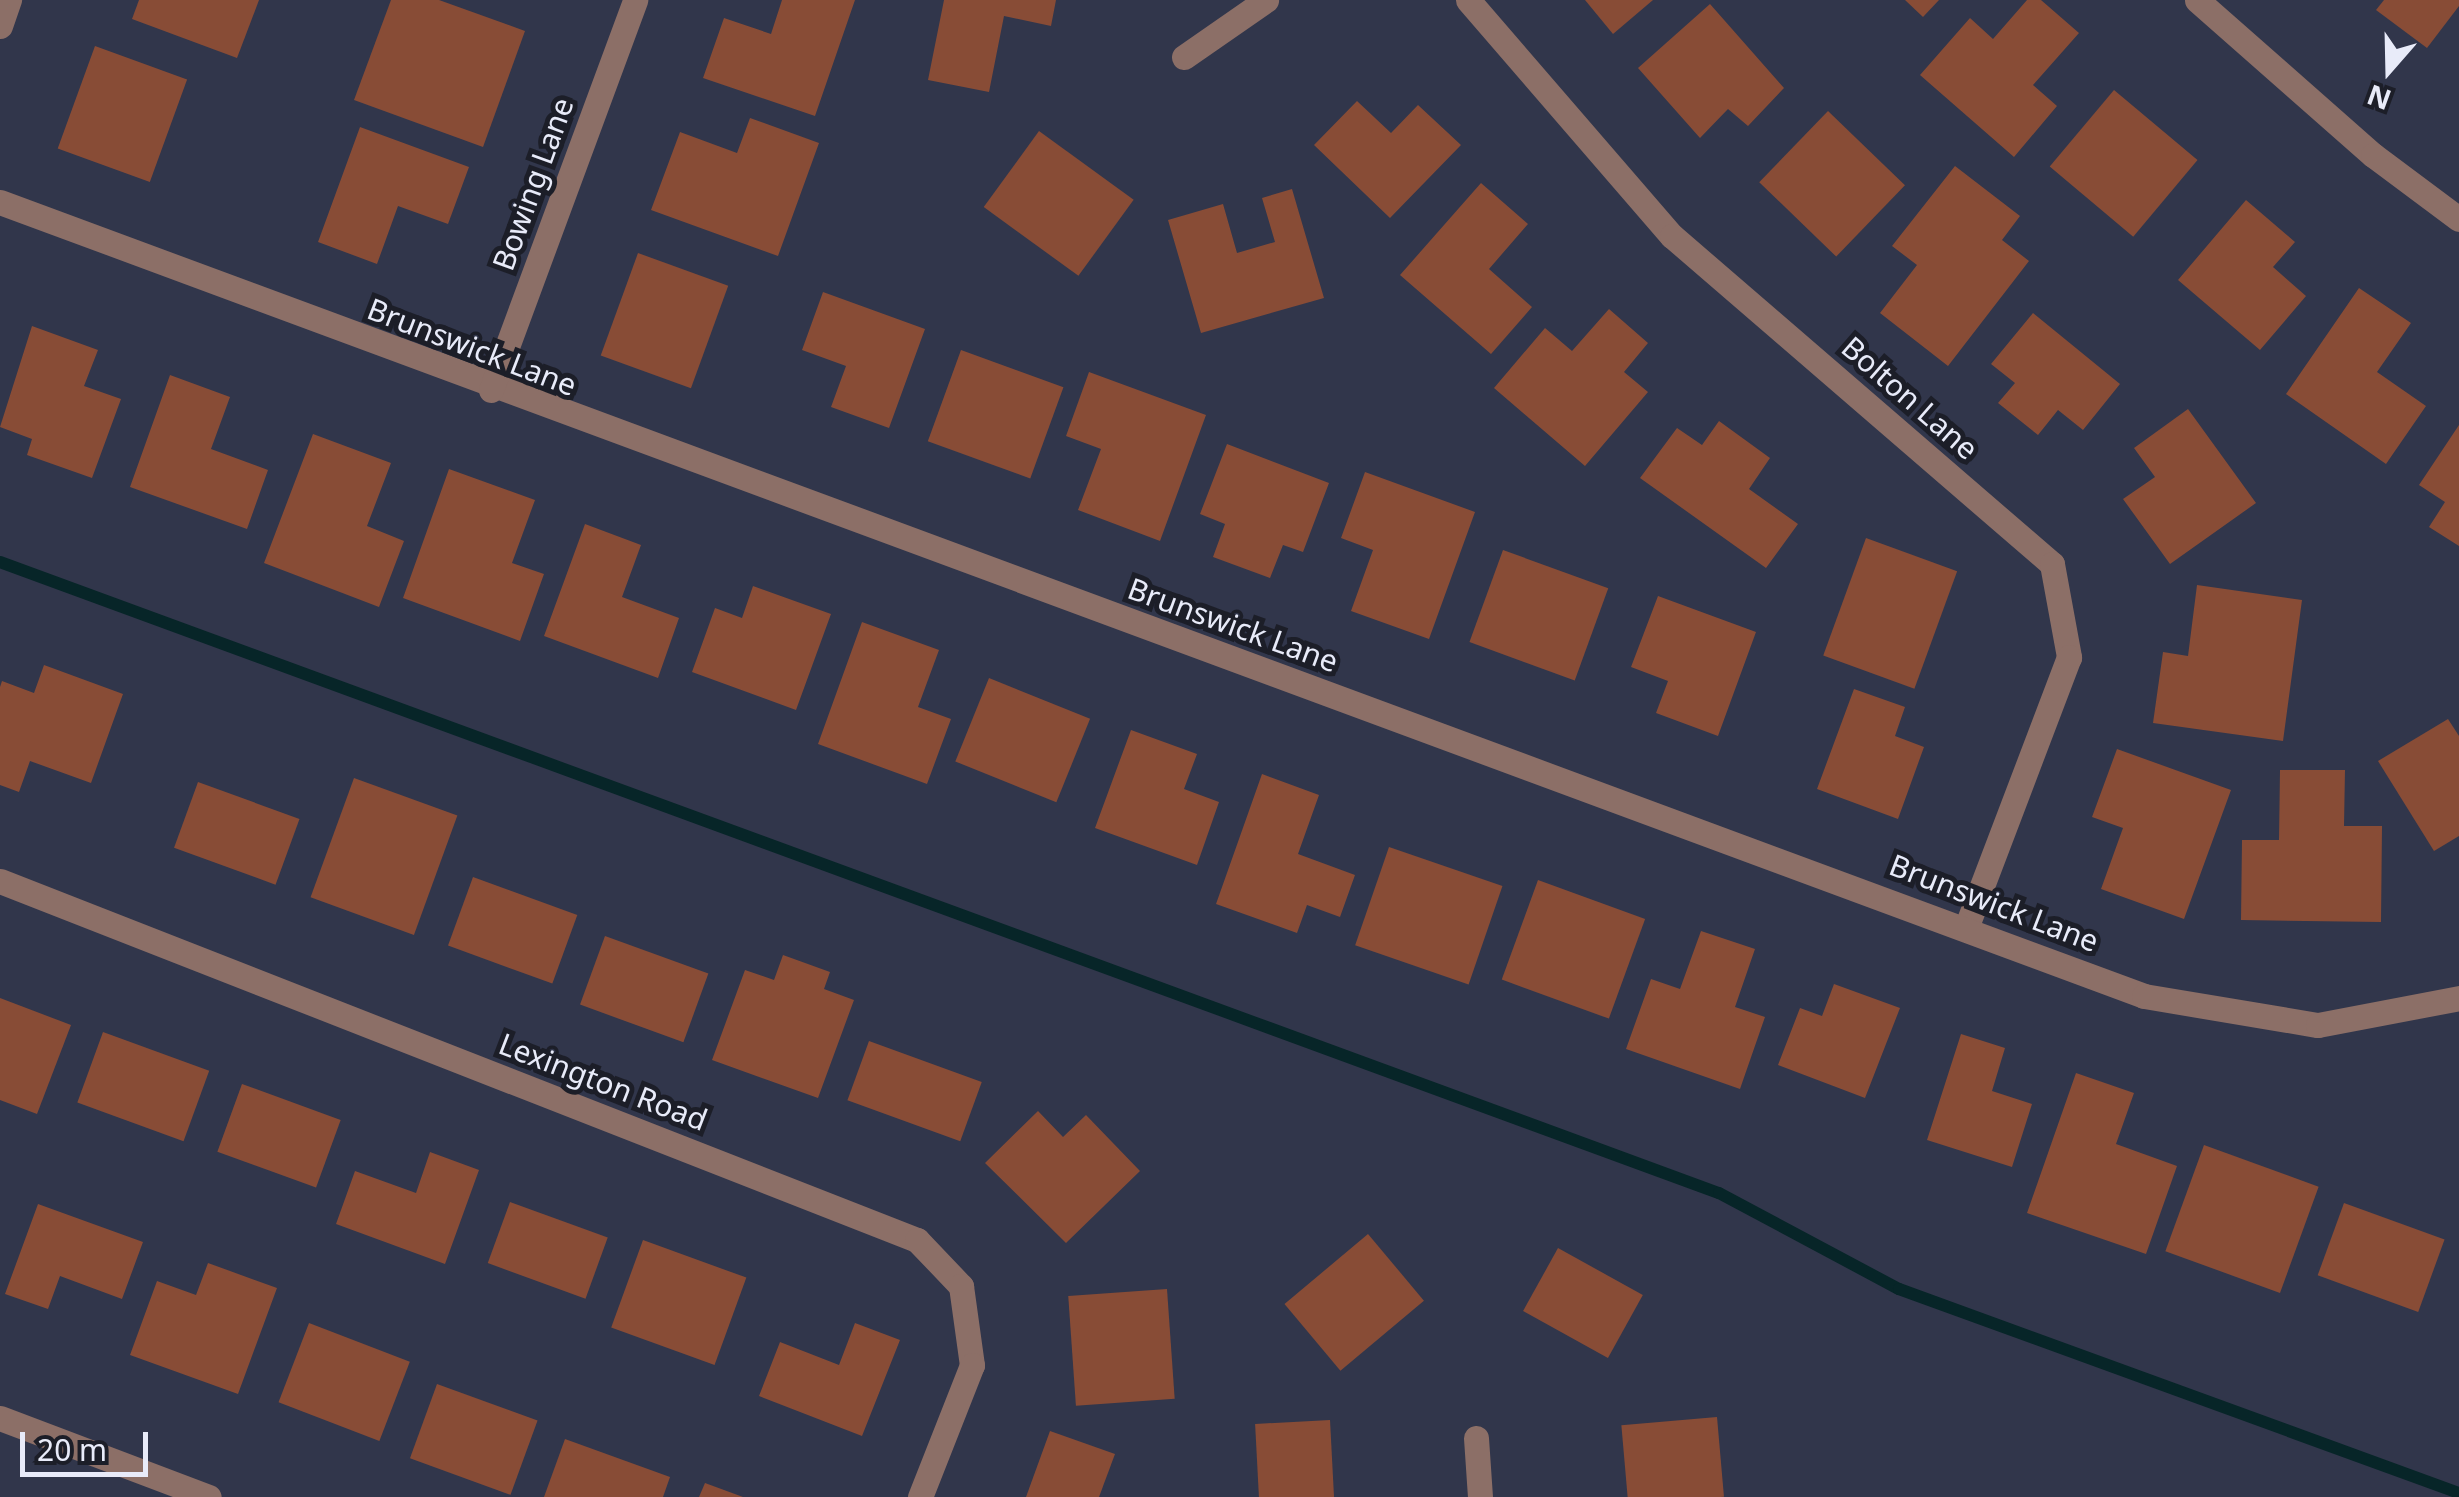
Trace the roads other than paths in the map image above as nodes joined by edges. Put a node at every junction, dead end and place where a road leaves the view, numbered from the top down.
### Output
1 (9, 0) edge
2 (635, 0) edge
3 (1266, 0) edge
4 (1468, 0) edge
5 (2197, 0) edge
6 (0, 26) edge
7 (1184, 58) dead end
8 (0, 202) edge
9 (2459, 219) edge
10 (491, 390) junction
11 (0, 881) edge
12 (1967, 925) junction
13 (2459, 998) edge
14 (0, 1418) edge
15 (1476, 1438) dead end
16 (209, 1497) edge
17 (920, 1497) edge
18 (1480, 1497) edge

1 - 6 street
2 - 10 street, Bowing Lane
3 - 7 street
4 - 12 street, Bolton Lane
5 - 9 street
8 - 10 street, Brunswick Lane
10 - 12 street, Brunswick Lane
11 - 17 street, Lexington Road
12 - 13 street, Brunswick Lane
14 - 16 street
15 - 18 street

